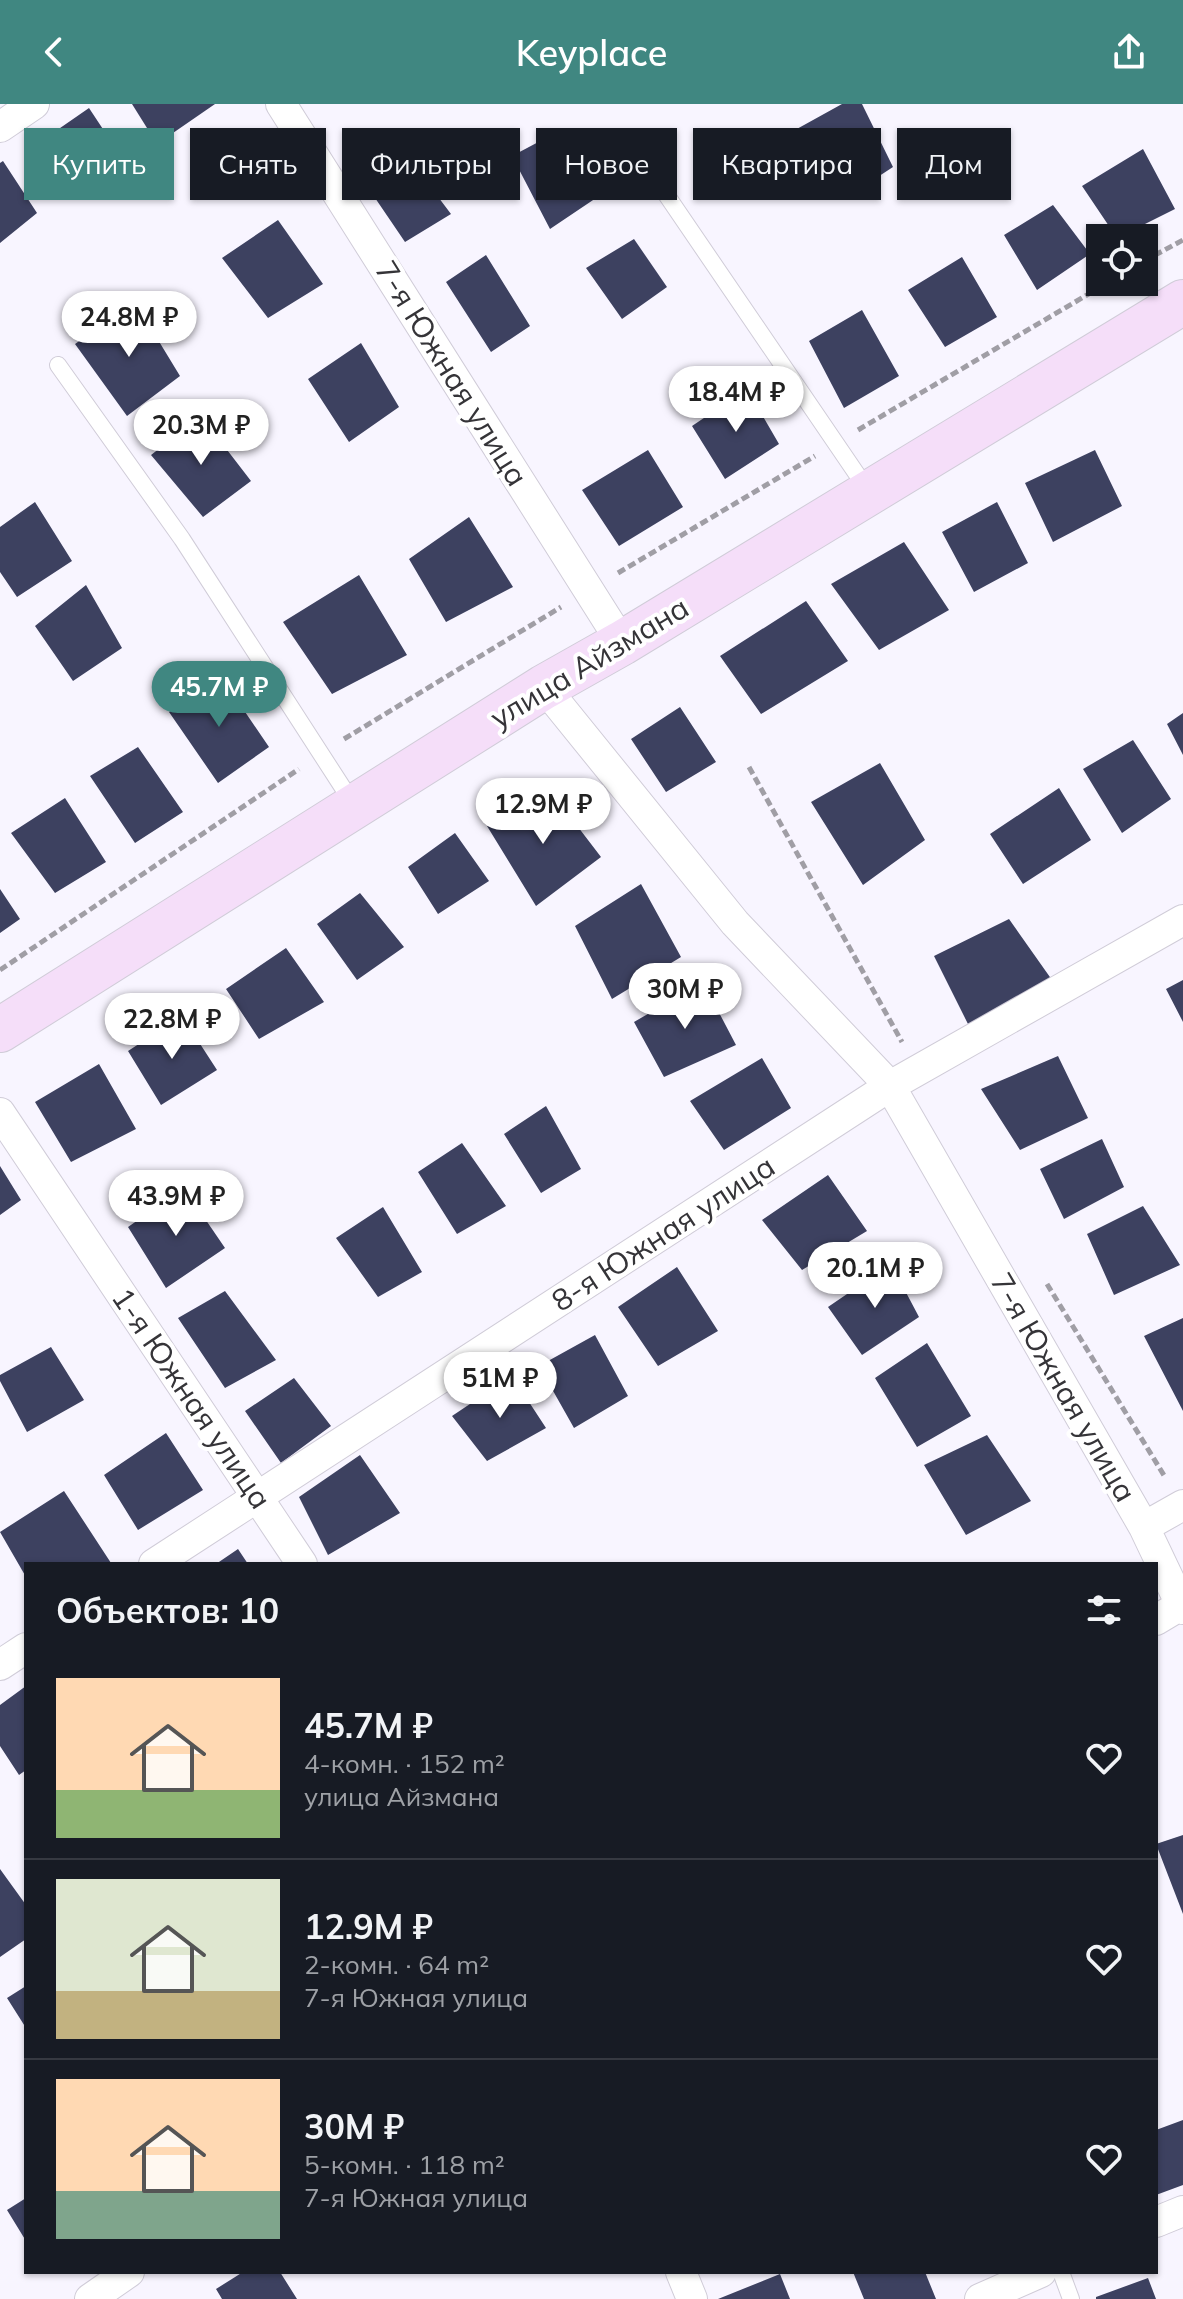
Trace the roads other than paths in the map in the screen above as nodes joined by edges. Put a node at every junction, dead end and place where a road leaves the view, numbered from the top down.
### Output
1 (34, 104) edge
2 (281, 104) edge
3 (0, 127) edge
4 (670, 200) edge
5 (1183, 302) edge
6 (58, 365) dead end
7 (869, 492) junction
8 (622, 643) junction
9 (544, 687) junction
10 (355, 807) junction
11 (1183, 920) edge
12 (0, 1030) edge
13 (890, 1086) junction
14 (0, 1113) edge
15 (259, 1496) junction
16 (1183, 1505) edge
17 (1144, 1527) junction
18 (157, 1562) edge
19 (301, 1562) edge
20 (1156, 1562) edge
21 (1158, 1568) edge
22 (1173, 1611) edge
23 (24, 1649) edge
24 (0, 1665) edge
25 (1183, 2211) edge
26 (1158, 2221) edge
27 (126, 2274) edge
28 (682, 2274) edge
29 (1036, 2274) edge
30 (1062, 2274) edge
31 (90, 2299) edge
32 (692, 2299) edge
33 (980, 2299) edge
34 (1071, 2299) edge

1 - 3 street
2 - 8 street, 7-я Южная улица
4 - 7 lane
5 - 7 street, улица Айзмана
6 - 10 lane
7 - 8 street, улица Айзмана
8 - 9 street, улица Айзмана
9 - 10 street, улица Айзмана
9 - 13 street, 7-я Южная улица
10 - 12 street, улица Айзмана
11 - 13 street, 8-я Южная улица
13 - 15 street, 8-я Южная улица
13 - 17 street, 7-я Южная улица
14 - 15 street, 1-я Южная улица
15 - 18 street, 8-я Южная улица
15 - 19 street, 1-я Южная улица
16 - 17 street
17 - 20 street, 7-я Южная улица
21 - 22 street, 7-я Южная улица
23 - 24 street
25 - 26 street
27 - 31 street
28 - 32 street
29 - 33 street
30 - 34 lane

